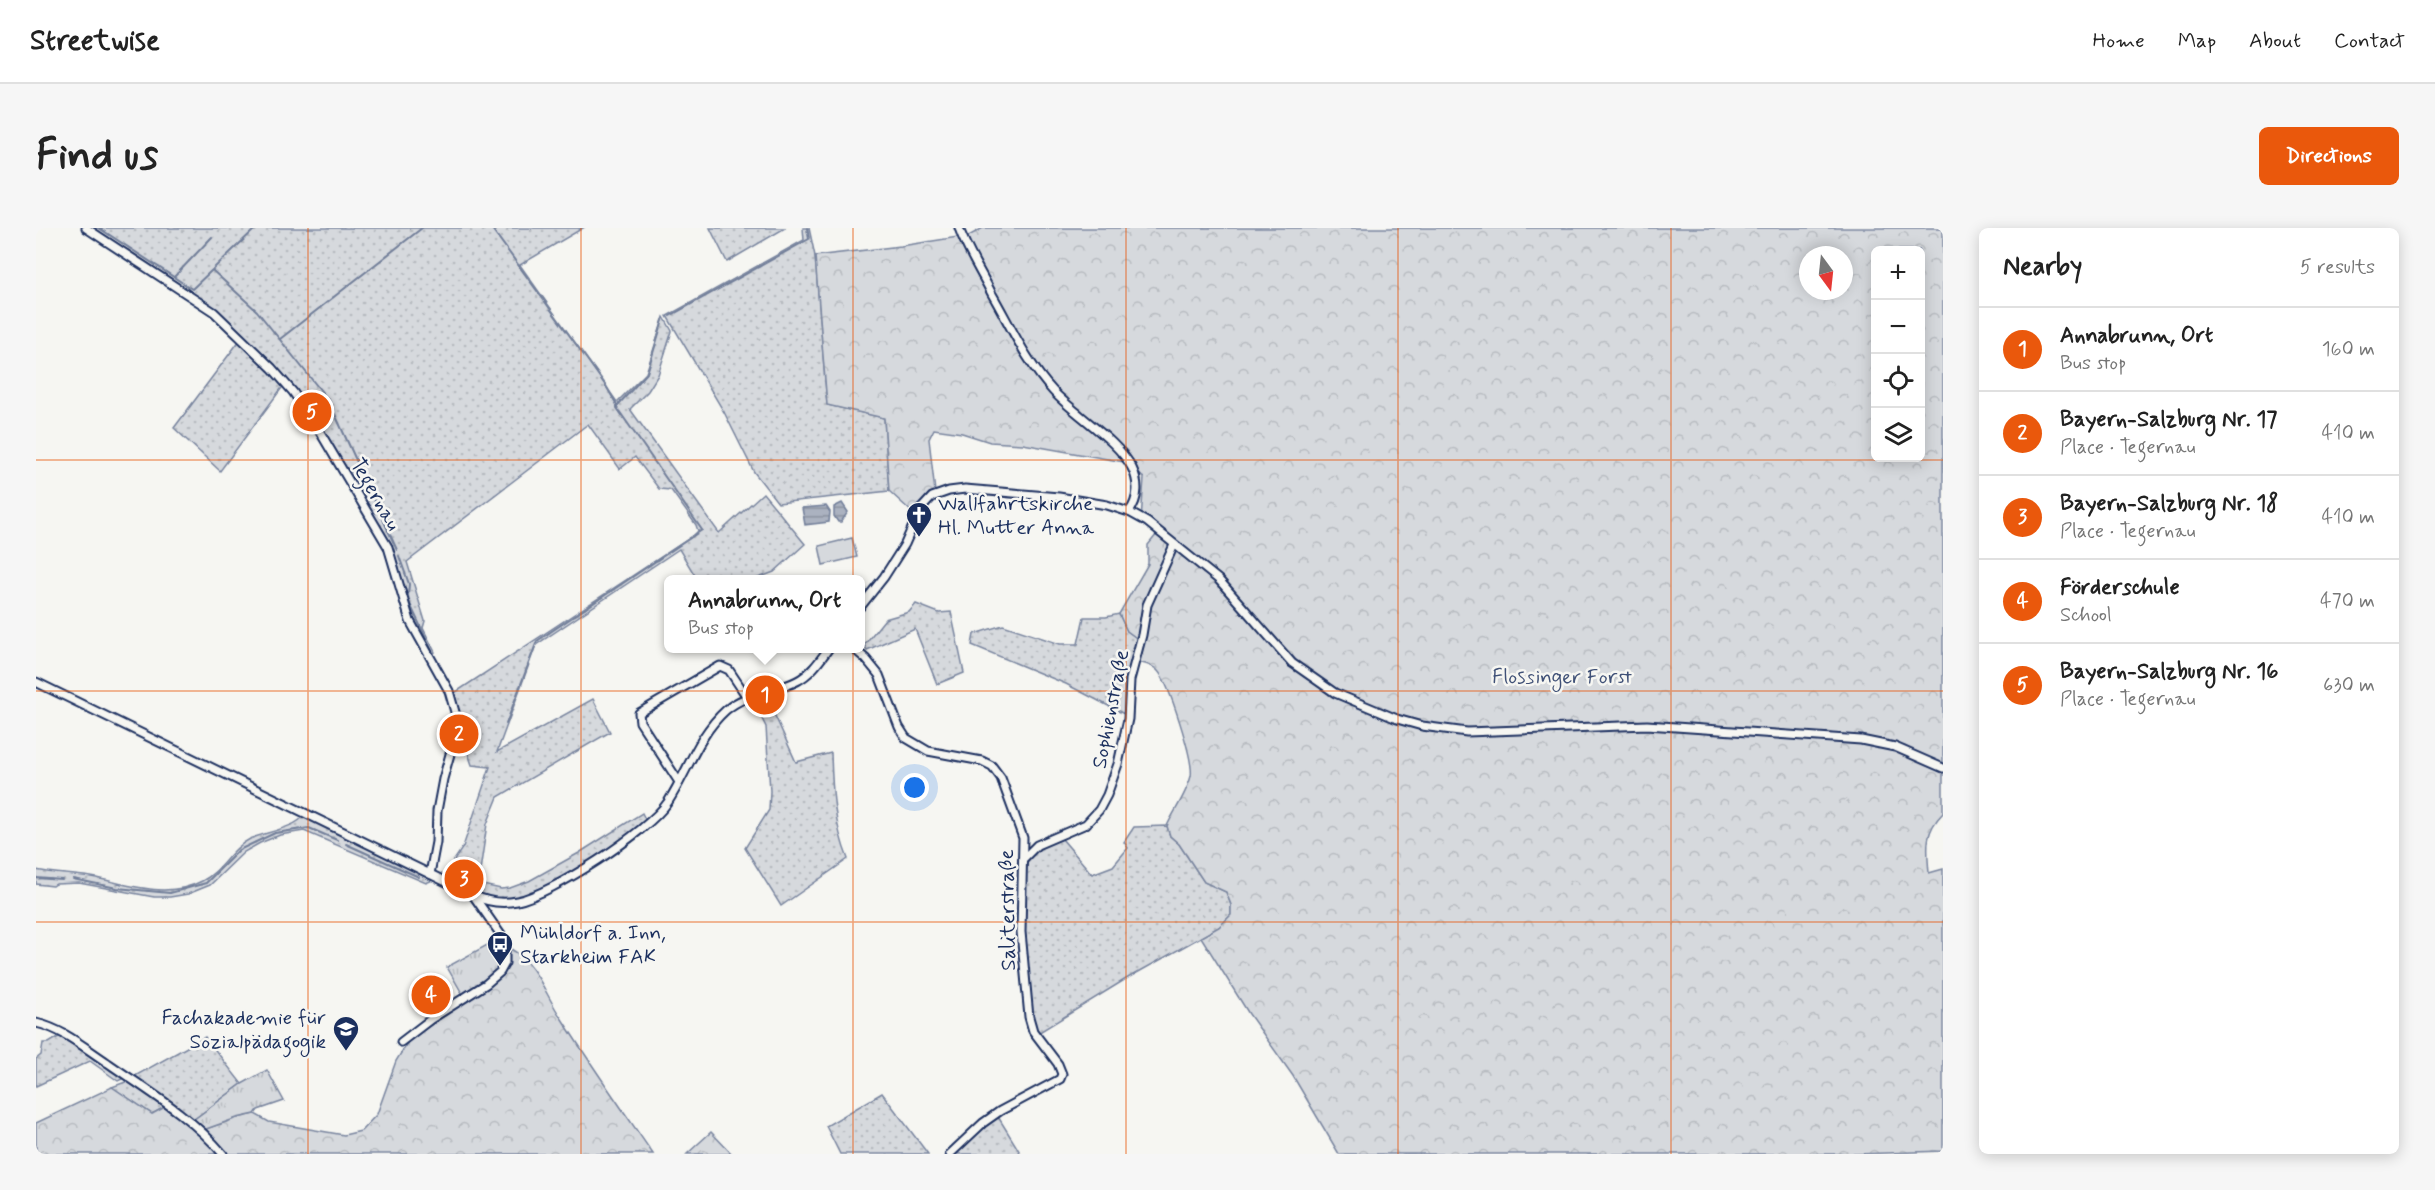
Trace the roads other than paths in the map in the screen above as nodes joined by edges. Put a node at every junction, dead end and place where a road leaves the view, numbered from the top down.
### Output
1 (86, 228) edge
2 (959, 228) edge
3 (1130, 512) junction
4 (1174, 545) junction
5 (865, 600) edge
6 (825, 653) edge
7 (859, 653) edge
8 (36, 682) edge
9 (747, 697) junction
10 (1943, 768) edge
11 (679, 782) junction
12 (1023, 838) junction
13 (1037, 845) junction
14 (1024, 858) junction
15 (430, 874) junction
16 (473, 895) junction
17 (36, 1023) edge
18 (401, 1042) dead end
19 (223, 1154) edge
20 (950, 1154) edge

1 - 15 street, Tegernau
2 - 3 street
3 - 4 street
3 - 5 street
4 - 10 street
4 - 13 street, Sophienstraße
6 - 9 street
7 - 12 street, Saliterstraße
8 - 15 street
9 - 11 street
9 - 11 street
11 - 16 street
12 - 13 street
12 - 14 street, Saliterstraße
13 - 14 street, Sophienstraße
14 - 20 street, Saliterstraße
15 - 16 street
16 - 18 street
17 - 19 street

